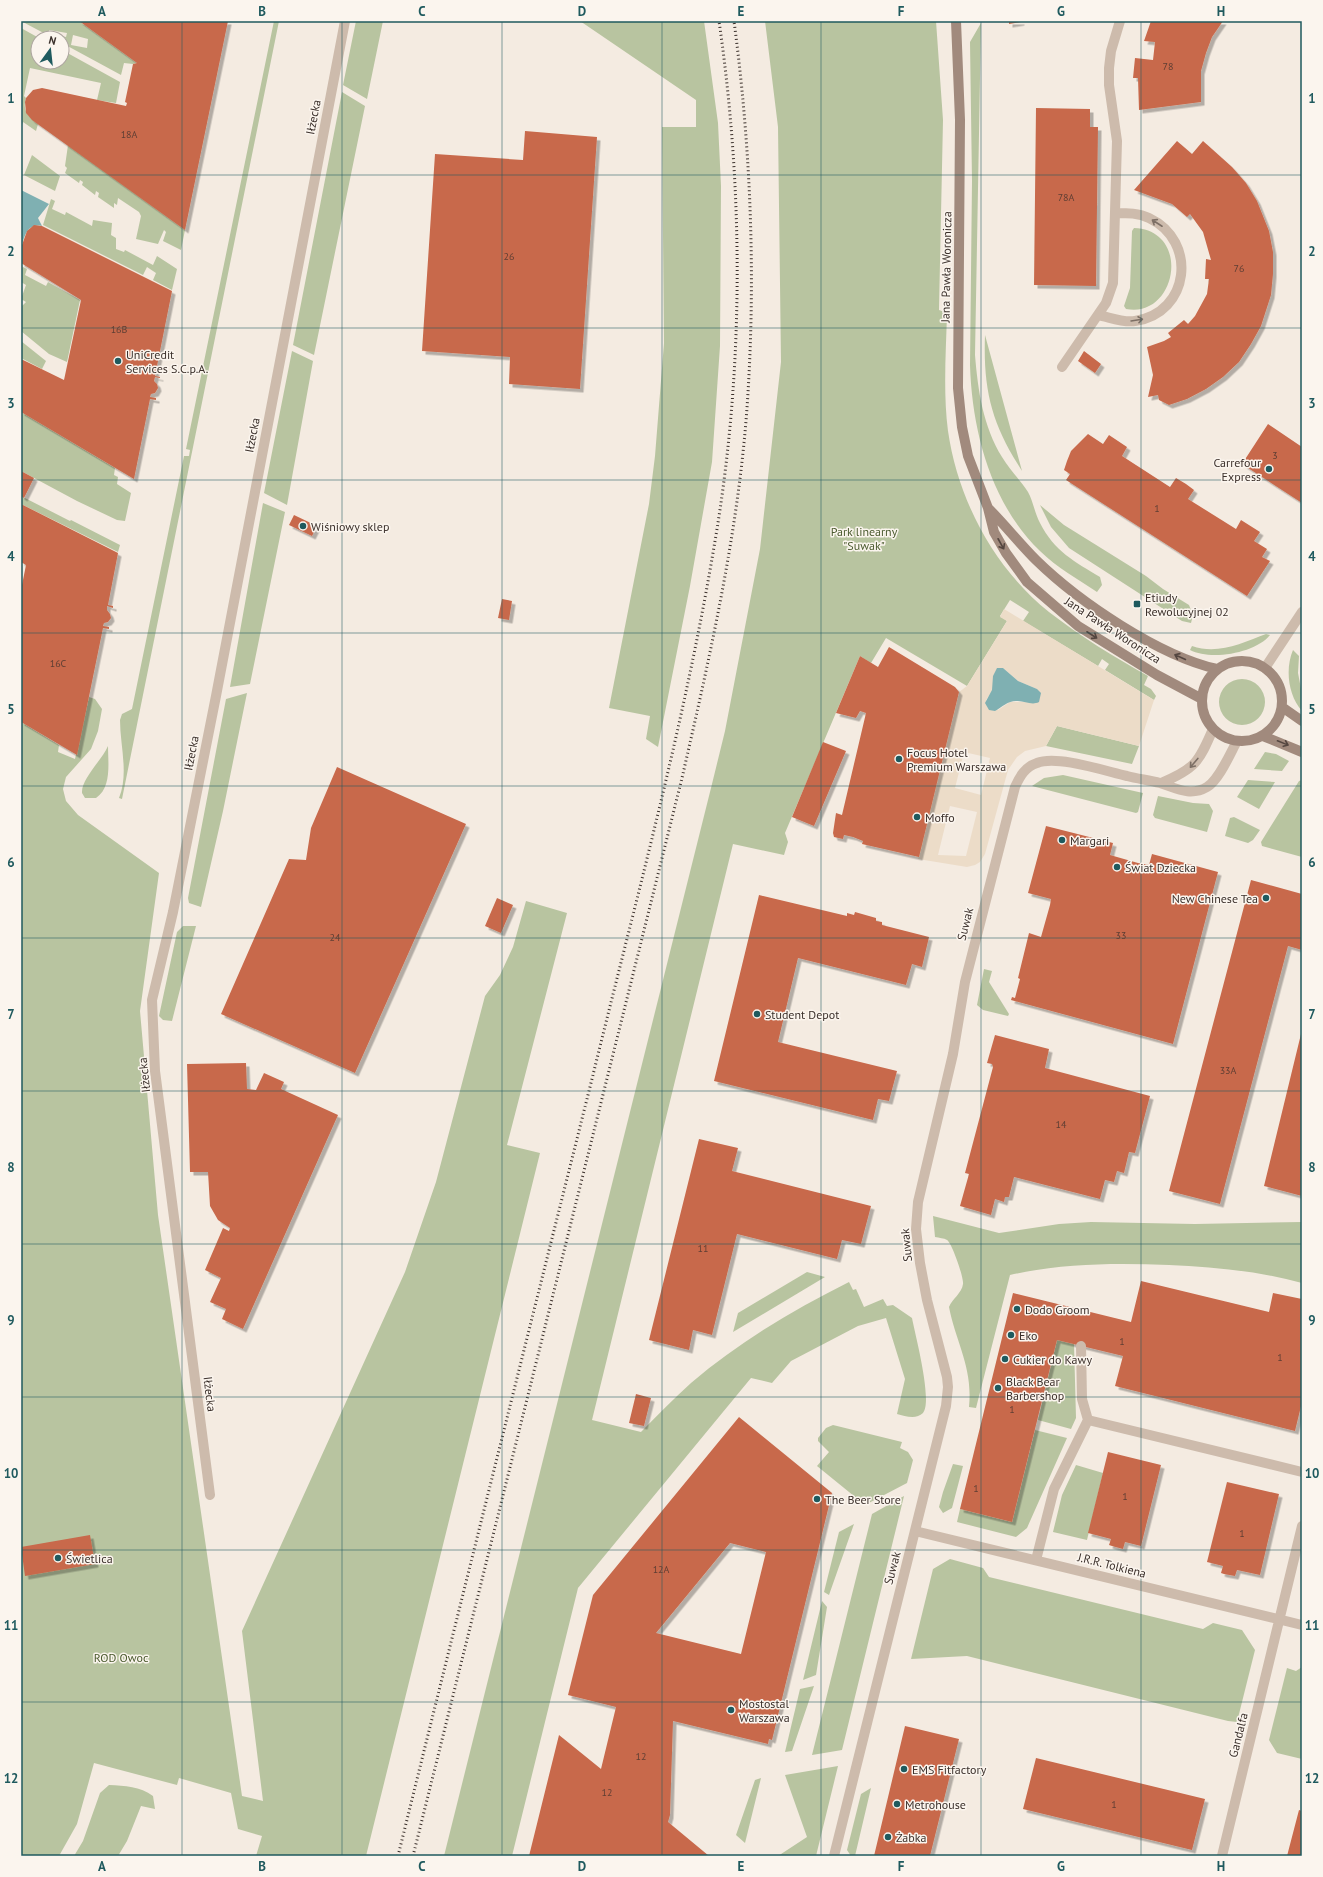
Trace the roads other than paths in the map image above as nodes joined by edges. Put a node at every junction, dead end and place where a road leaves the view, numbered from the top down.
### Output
1 (345, 21) edge
2 (956, 21) edge
3 (1120, 21) edge
4 (1116, 213) junction
5 (1098, 315) junction
6 (1062, 367) dead end
7 (988, 508) junction
8 (1302, 612) edge
9 (1265, 668) junction
10 (1217, 669) junction
11 (1202, 699) junction
12 (1282, 708) junction
13 (1302, 721) edge
14 (1213, 729) junction
15 (1262, 736) junction
16 (1237, 741) junction
17 (1302, 752) edge
18 (1161, 784) junction
19 (1081, 1346) dead end
20 (1088, 1420) junction
21 (1302, 1472) edge
22 (210, 1495) dead end
23 (1302, 1526) edge
24 (915, 1531) junction
25 (1036, 1560) junction
26 (1279, 1620) junction
27 (1302, 1625) edge
28 (834, 1856) edge
29 (1222, 1856) edge

1 - 22 street, Iłżecka
2 - 7 street, Jana Pawła Woronicza
3 - 4 street
4 - 5 street
5 -> 4 street
5 - 6 street
10 -> 7 street, Jana Pawła Woronicza
7 -> 11 street, Jana Pawła Woronicza
8 - 9 street
9 - 10 street
9 - 12 street
10 - 11 street
11 - 14 street
12 - 13 street
12 - 15 street
14 - 16 street
14 -> 18 street
15 - 16 street
15 -> 17 street
16 - 18 street, Suwak
18 - 24 street, Suwak
19 - 20 street
20 - 21 street
20 - 25 street
23 - 26 street, Gandalfa
24 - 25 street, J.R.R. Tolkiena
24 - 28 street, Suwak
25 - 26 street, J.R.R. Tolkiena
26 - 27 street, J.R.R. Tolkiena
26 - 29 street, Gandalfa

